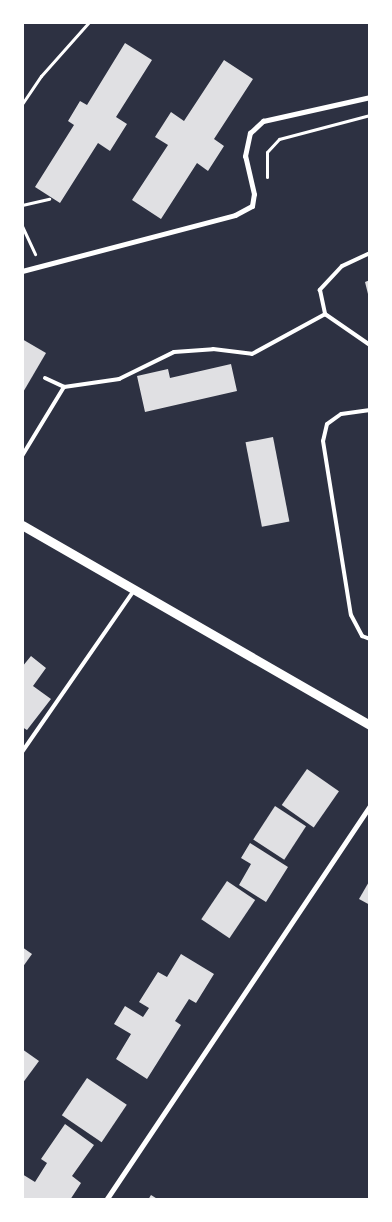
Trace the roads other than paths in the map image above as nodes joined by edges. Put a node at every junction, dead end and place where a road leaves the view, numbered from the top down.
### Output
1 (370, 97) edge
2 (370, 253) edge
3 (22, 271) edge
4 (324, 314) junction
5 (370, 345) edge
6 (45, 378) dead end
7 (64, 387) junction
8 (370, 410) edge
9 (22, 456) edge
10 (22, 525) edge
11 (134, 590) junction
12 (370, 639) edge
13 (370, 726) edge
14 (22, 752) edge
15 (370, 806) edge
16 (368, 813) edge
17 (106, 1200) edge

1 - 3 street
2 - 4 lane
4 - 5 lane
4 - 7 lane
6 - 7 lane
7 - 9 lane
8 - 12 lane
10 - 11 street
11 - 13 street
11 - 14 lane
15 - 16 street
16 - 17 street

